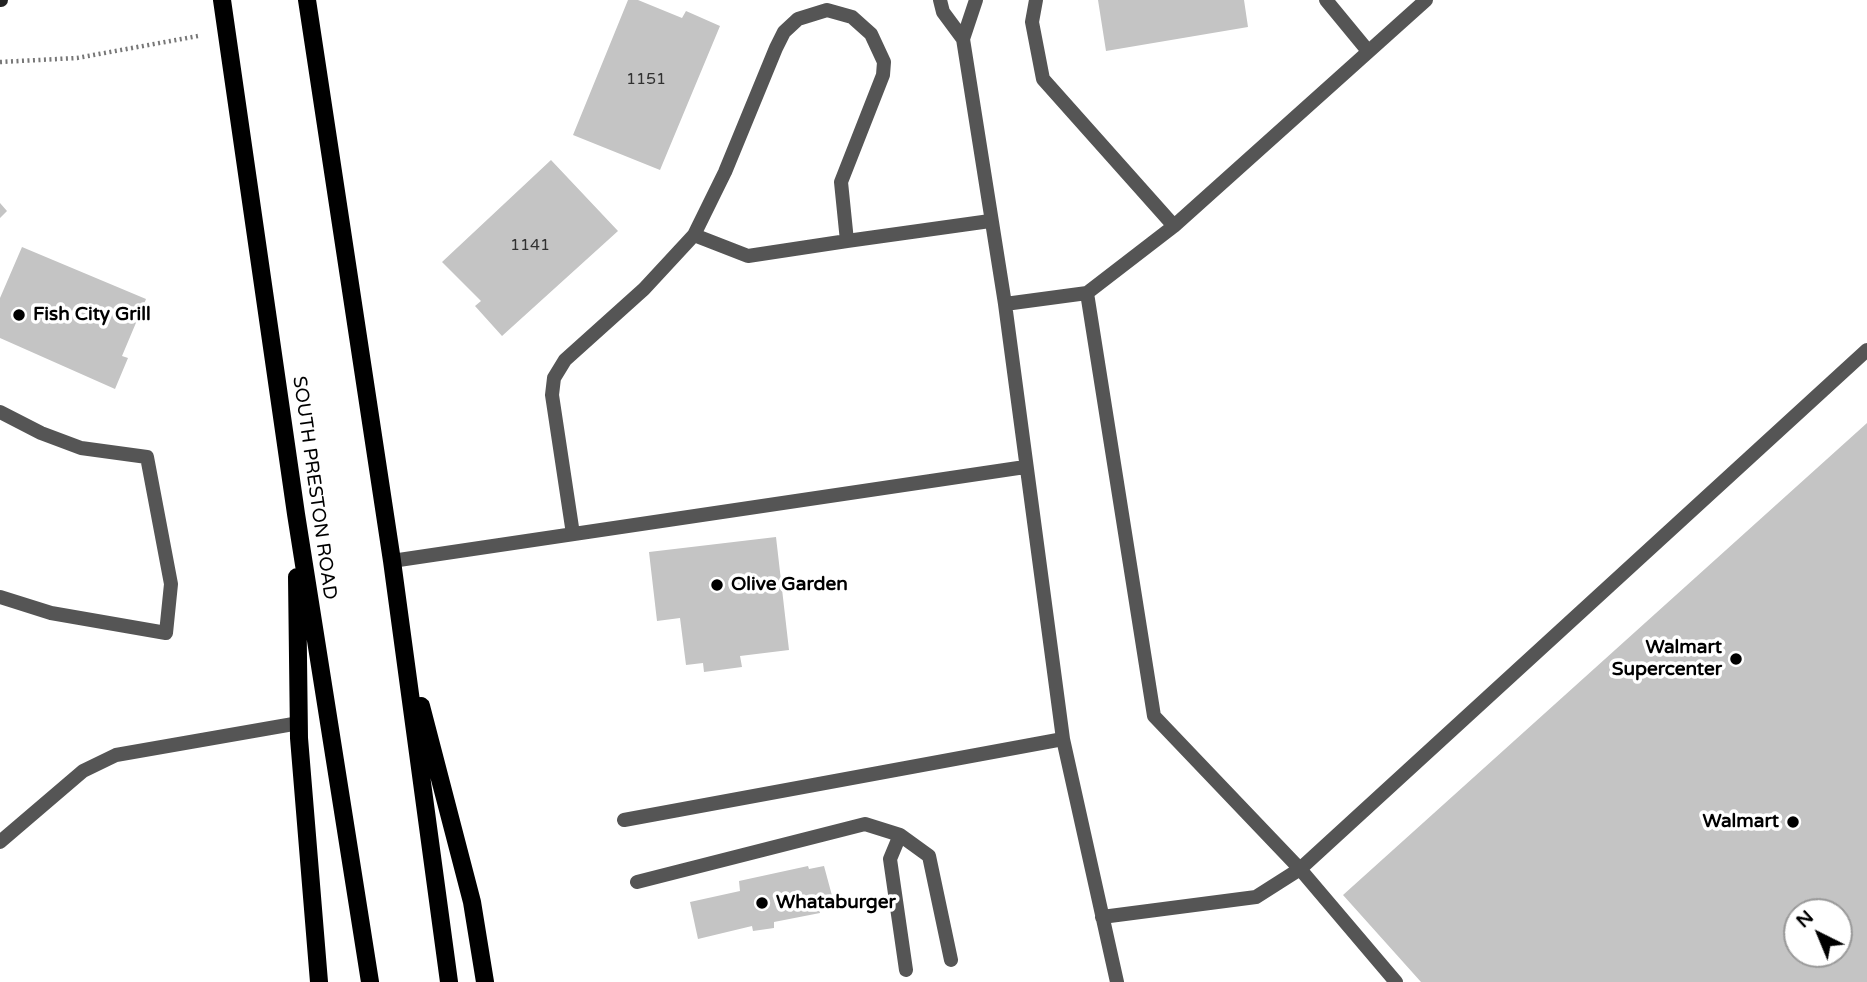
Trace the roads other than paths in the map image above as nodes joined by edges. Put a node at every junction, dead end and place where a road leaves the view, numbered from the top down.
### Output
1 (222, 0) edge
2 (306, 0) edge
3 (940, 0) edge
4 (976, 0) edge
5 (1036, 0) edge
6 (1326, 0) edge
7 (1426, 0) edge
8 (963, 39) junction
9 (1368, 51) junction
10 (990, 221) junction
11 (1174, 226) junction
12 (694, 235) junction
13 (847, 241) junction
14 (1087, 293) junction
15 (1005, 304) junction
16 (1867, 350) edge
17 (0, 412) edge
18 (1025, 467) junction
19 (296, 514) junction
20 (573, 534) junction
21 (392, 561) junction
22 (0, 597) edge
23 (402, 631) junction
24 (299, 723) junction
25 (1063, 739) junction
26 (624, 820) dead end
27 (900, 835) junction
28 (0, 842) edge
29 (1300, 869) junction
30 (637, 882) dead end
31 (1102, 917) junction
32 (951, 960) dead end
33 (905, 970) dead end
34 (319, 982) edge
35 (370, 982) edge
36 (449, 982) edge
37 (485, 982) edge
38 (1118, 982) edge
39 (1396, 982) edge

1 - 19 main road, SOUTH PRESTON ROAD
2 - 21 main road
3 - 8 lane
4 - 8 lane
5 - 11 lane
6 - 9 lane
7 - 9 lane
8 - 10 lane
9 - 11 lane
10 - 13 lane
10 - 15 lane
11 - 14 lane
12 - 13 lane
12 - 13 lane
12 - 20 lane
14 - 15 lane
14 - 29 lane
15 - 18 lane
16 - 29 lane
17 - 22 lane
18 - 20 lane
18 - 25 lane
19 - 24 main road
19 - 35 main road, SOUTH PRESTON ROAD
20 - 21 lane
21 - 23 main road
23 - 36 main road
23 - 37 main road
24 - 28 lane
24 - 34 main road
25 - 26 lane
25 - 31 lane
27 - 30 lane
27 - 32 lane
27 - 33 lane
29 - 31 lane
29 - 39 lane
31 - 38 lane

